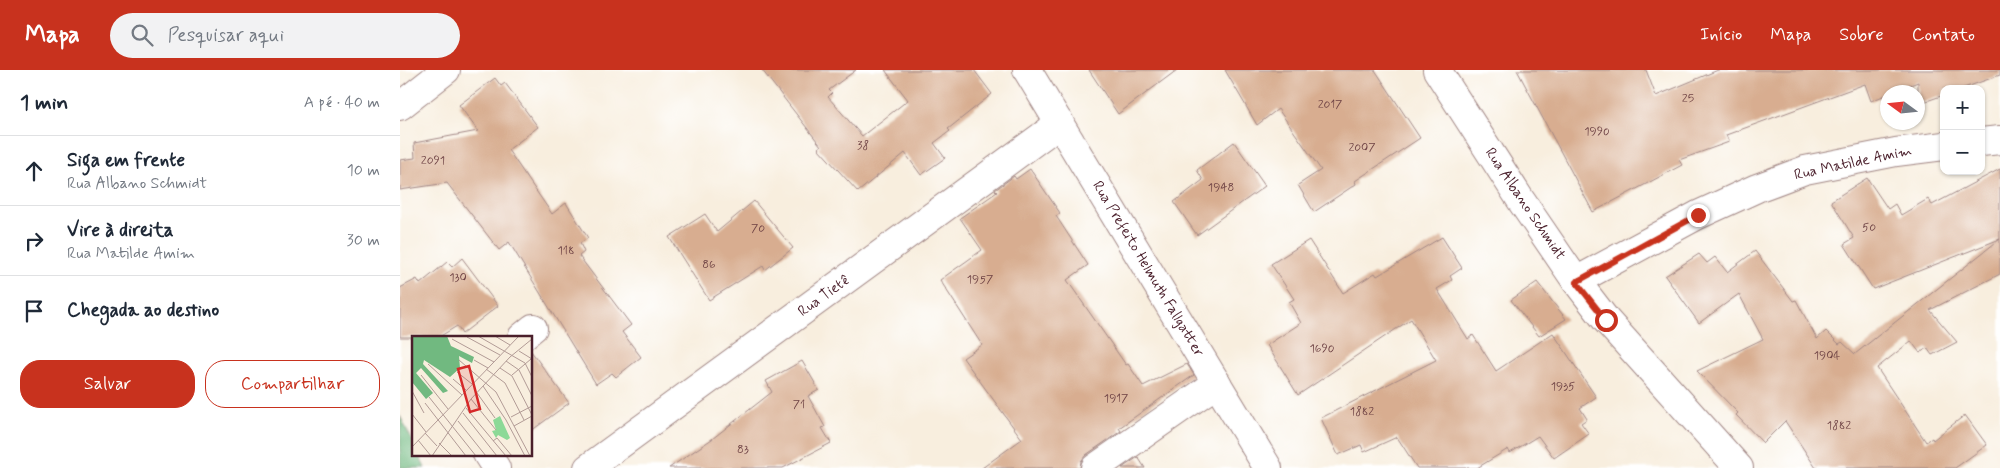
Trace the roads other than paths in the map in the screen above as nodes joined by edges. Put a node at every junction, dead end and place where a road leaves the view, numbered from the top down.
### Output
1 (446, 70) edge
2 (1027, 70) edge
3 (1437, 70) edge
4 (400, 106) edge
5 (1060, 123) junction
6 (2000, 140) edge
7 (1985, 142) edge
8 (1940, 146) edge
9 (1576, 282) junction
10 (1217, 383) junction
11 (489, 456) edge
12 (496, 468) edge
13 (588, 468) edge
14 (1094, 468) edge
15 (1268, 468) edge
16 (1739, 468) edge

1 - 4 street
2 - 5 street, Rua Prefeito Helmuth Fallgatter
3 - 9 street, Rua Albano Schmidt
5 - 10 street, Rua Prefeito Helmuth Fallgatter
5 - 13 street, Rua Tietê
6 - 7 street
8 - 9 street, Rua Matilde Amim
9 - 16 street, Rua Albano Schmidt
10 - 14 street
10 - 15 street, Rua Prefeito Helmuth Fallgatter
11 - 12 street

